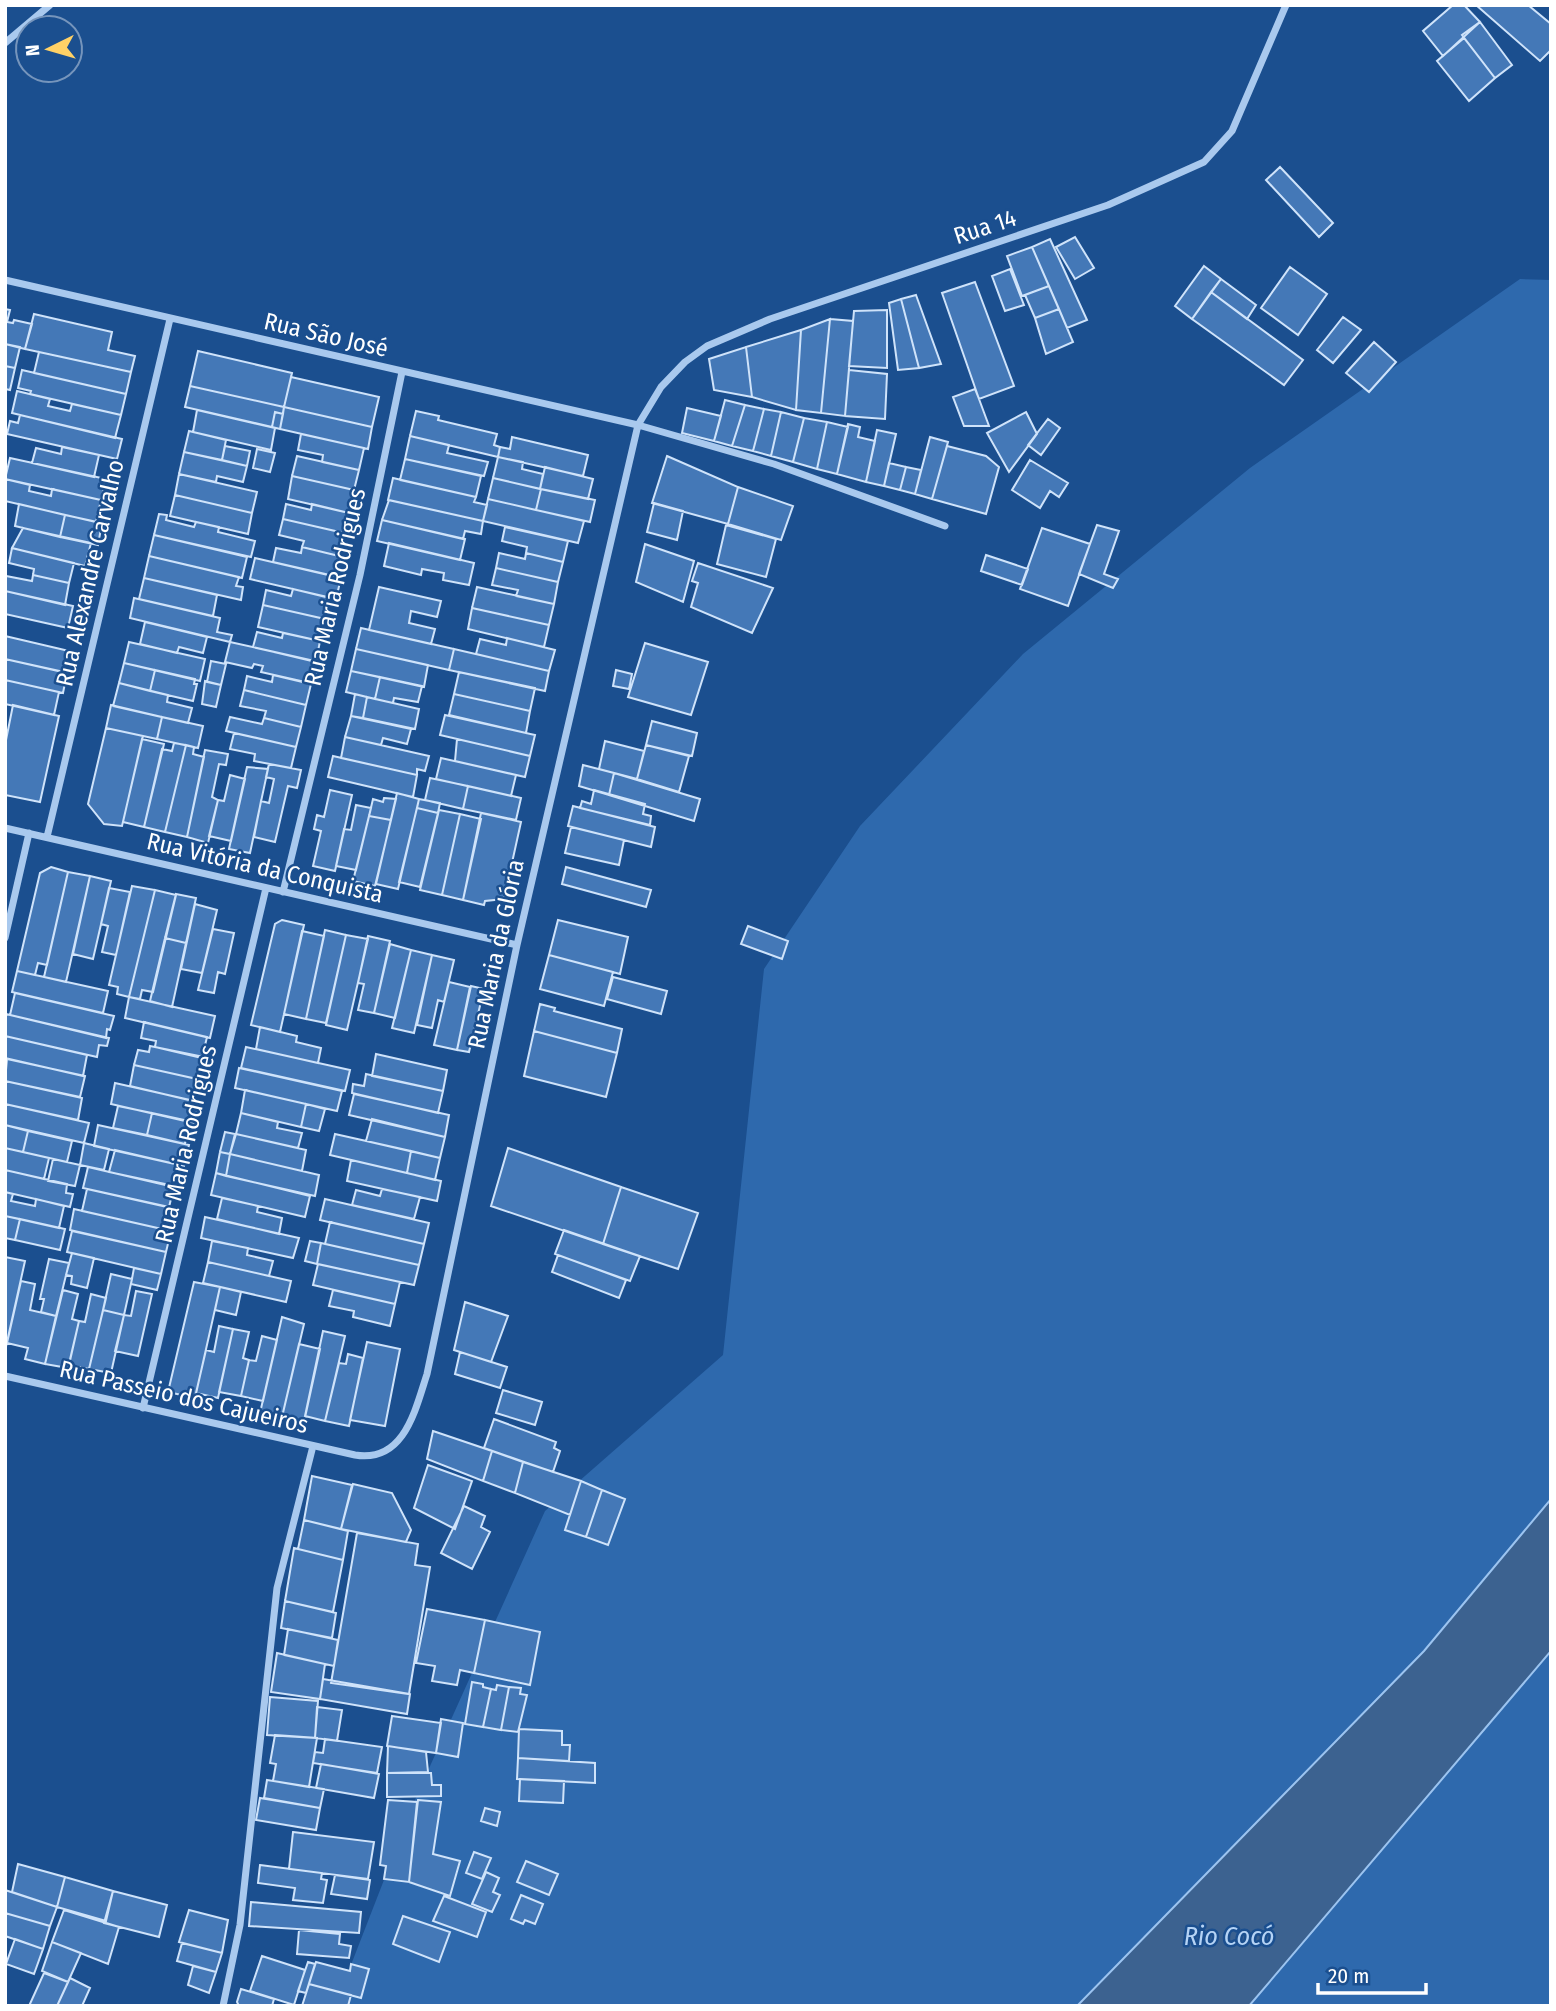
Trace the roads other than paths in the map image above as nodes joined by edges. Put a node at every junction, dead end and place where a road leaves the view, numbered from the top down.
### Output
1 (50, 5) edge
2 (1286, 5) edge
3 (5, 43) edge
4 (5, 280) edge
5 (170, 319) junction
6 (402, 372) junction
7 (638, 425) junction
8 (945, 526) dead end
9 (5, 828) edge
10 (29, 833) junction
11 (47, 836) junction
12 (267, 888) junction
13 (283, 892) junction
14 (5, 938) edge
15 (517, 945) junction
16 (5, 1376) edge
17 (143, 1408) junction
18 (313, 1446) junction
19 (355, 1455) joint
20 (223, 2006) edge

1 - 3 street
2 - 7 street, Rua 14
4 - 5 street, Rua São José
5 - 6 street, Rua São José
5 - 11 street, Rua Alexandre Carvalho
6 - 7 street, Rua São José
6 - 13 street, Rua Maria Rodrigues
7 - 8 street, Rua São José
7 - 15 street, Rua Maria da Glória
9 - 10 street, Rua Vitória da Conquista
10 - 11 street, Rua Vitória da Conquista
10 - 14 street
11 - 12 street, Rua Vitória da Conquista
12 - 13 street, Rua Vitória da Conquista
12 - 17 street, Rua Maria Rodrigues
13 - 15 street, Rua Vitória da Conquista
15 - 19 street, Rua Maria da Glória
16 - 17 street, Rua Passeio dos Cajueiros
17 - 18 street, Rua Passeio dos Cajueiros
18 - 19 street, Rua Passeio dos Cajueiros
18 - 20 street

